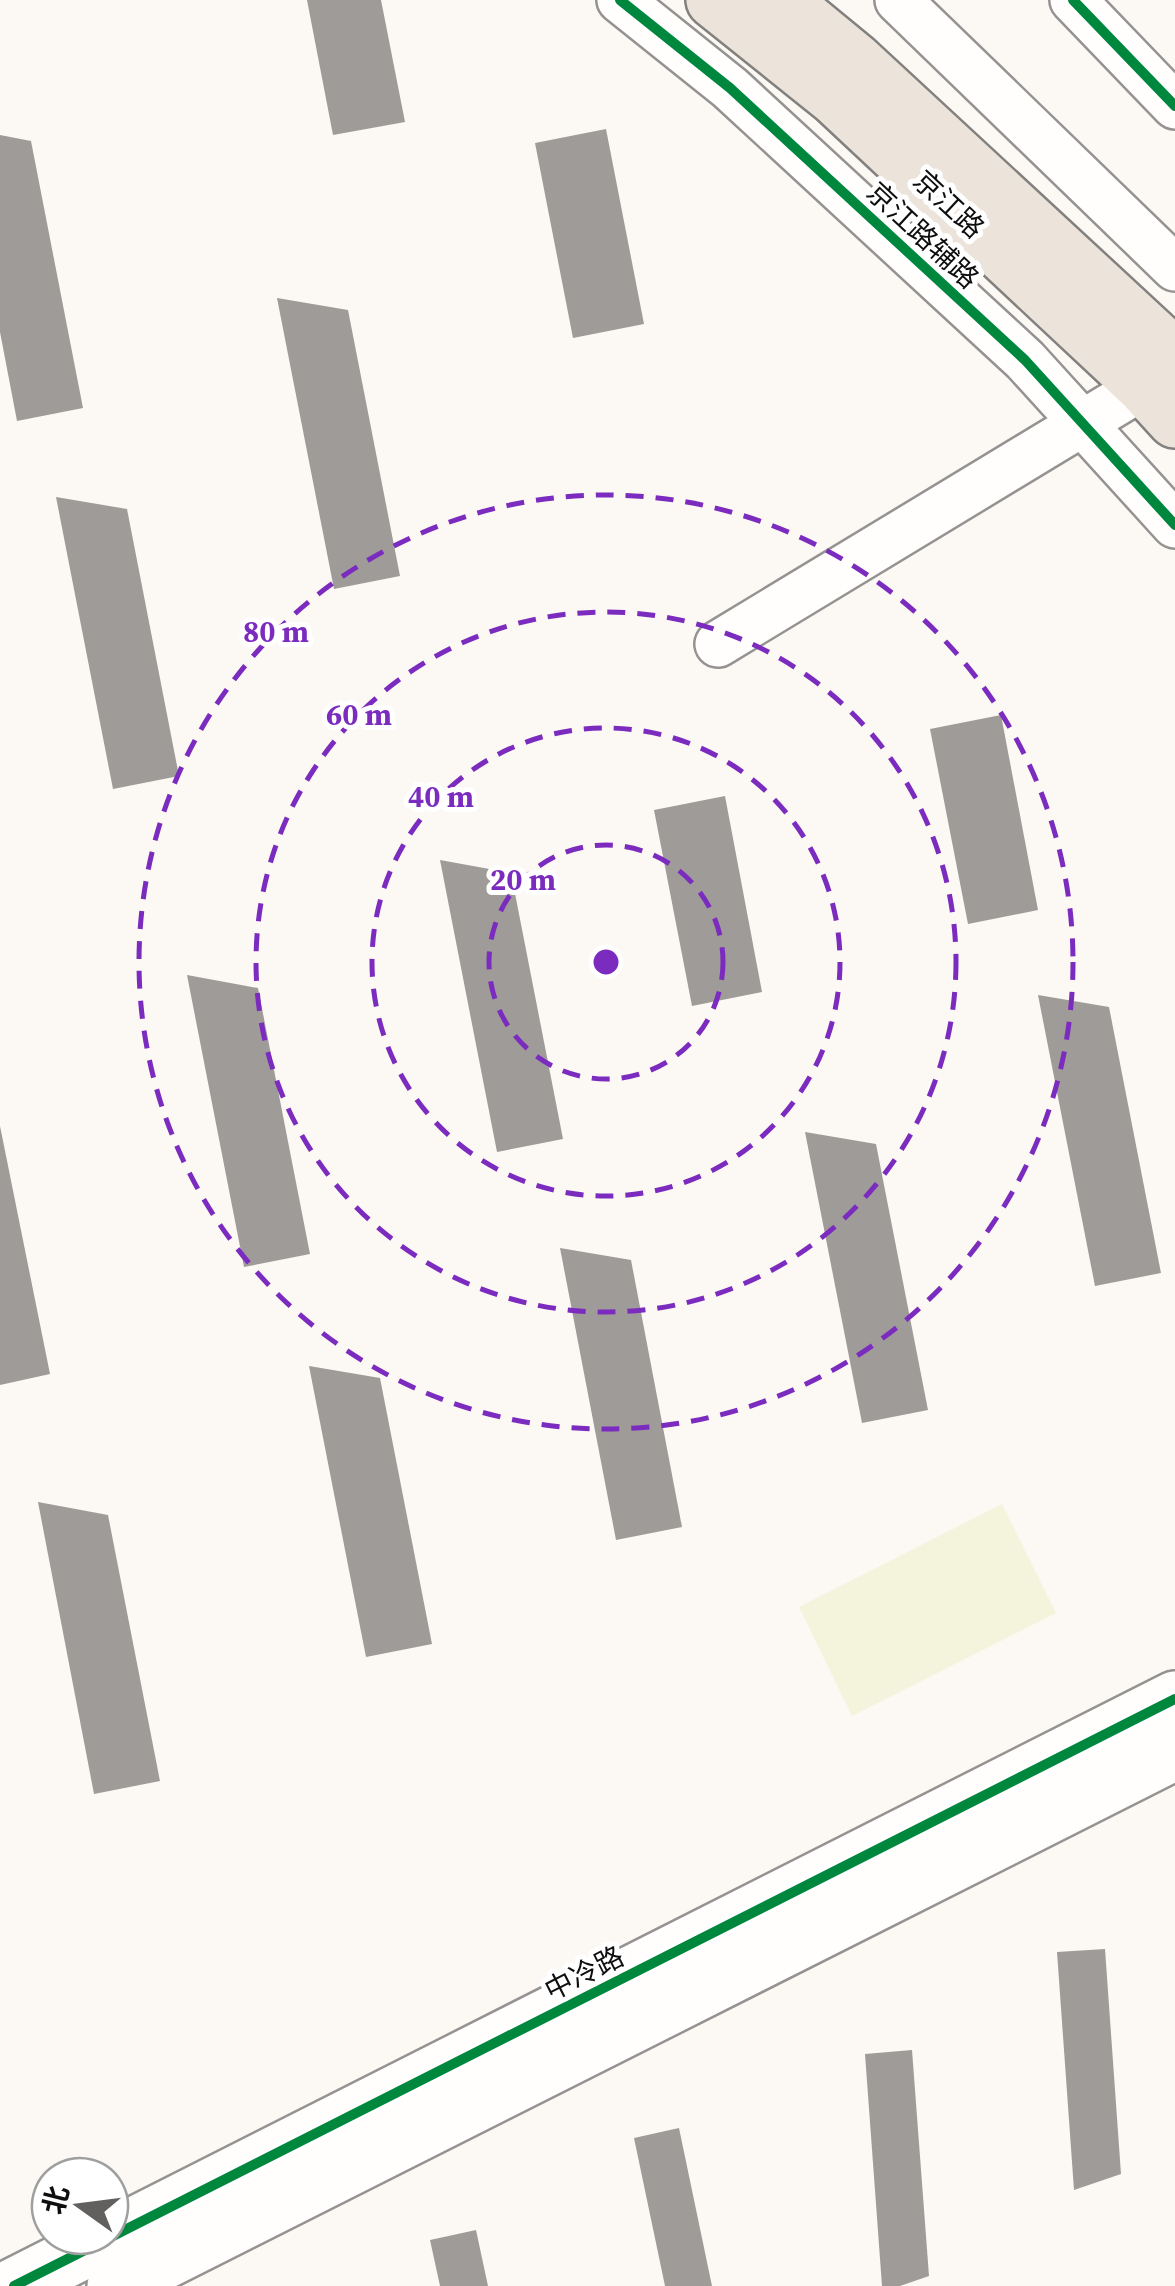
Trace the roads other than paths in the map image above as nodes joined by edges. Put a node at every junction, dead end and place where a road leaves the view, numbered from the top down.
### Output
1 (620, 0) edge
2 (714, 0) edge
3 (780, 0) edge
4 (898, 0) edge
5 (1073, 0) edge
6 (1175, 106) edge
7 (1175, 268) edge
8 (1165, 388) edge
9 (1082, 423) junction
10 (1175, 524) edge
11 (718, 644) dead end
12 (1175, 1699) edge
13 (1175, 1752) edge
14 (14, 2286) edge
15 (115, 2286) edge

1 - 9 street, 京江路辅路
2 - 8 main road, 京江路
3 - 8 main road, 京江路
4 - 7 street
5 - 6 street
8 - 9 street
9 - 10 street, 京江路辅路
9 - 11 street
12 - 14 street, 中冷路
13 - 15 street

